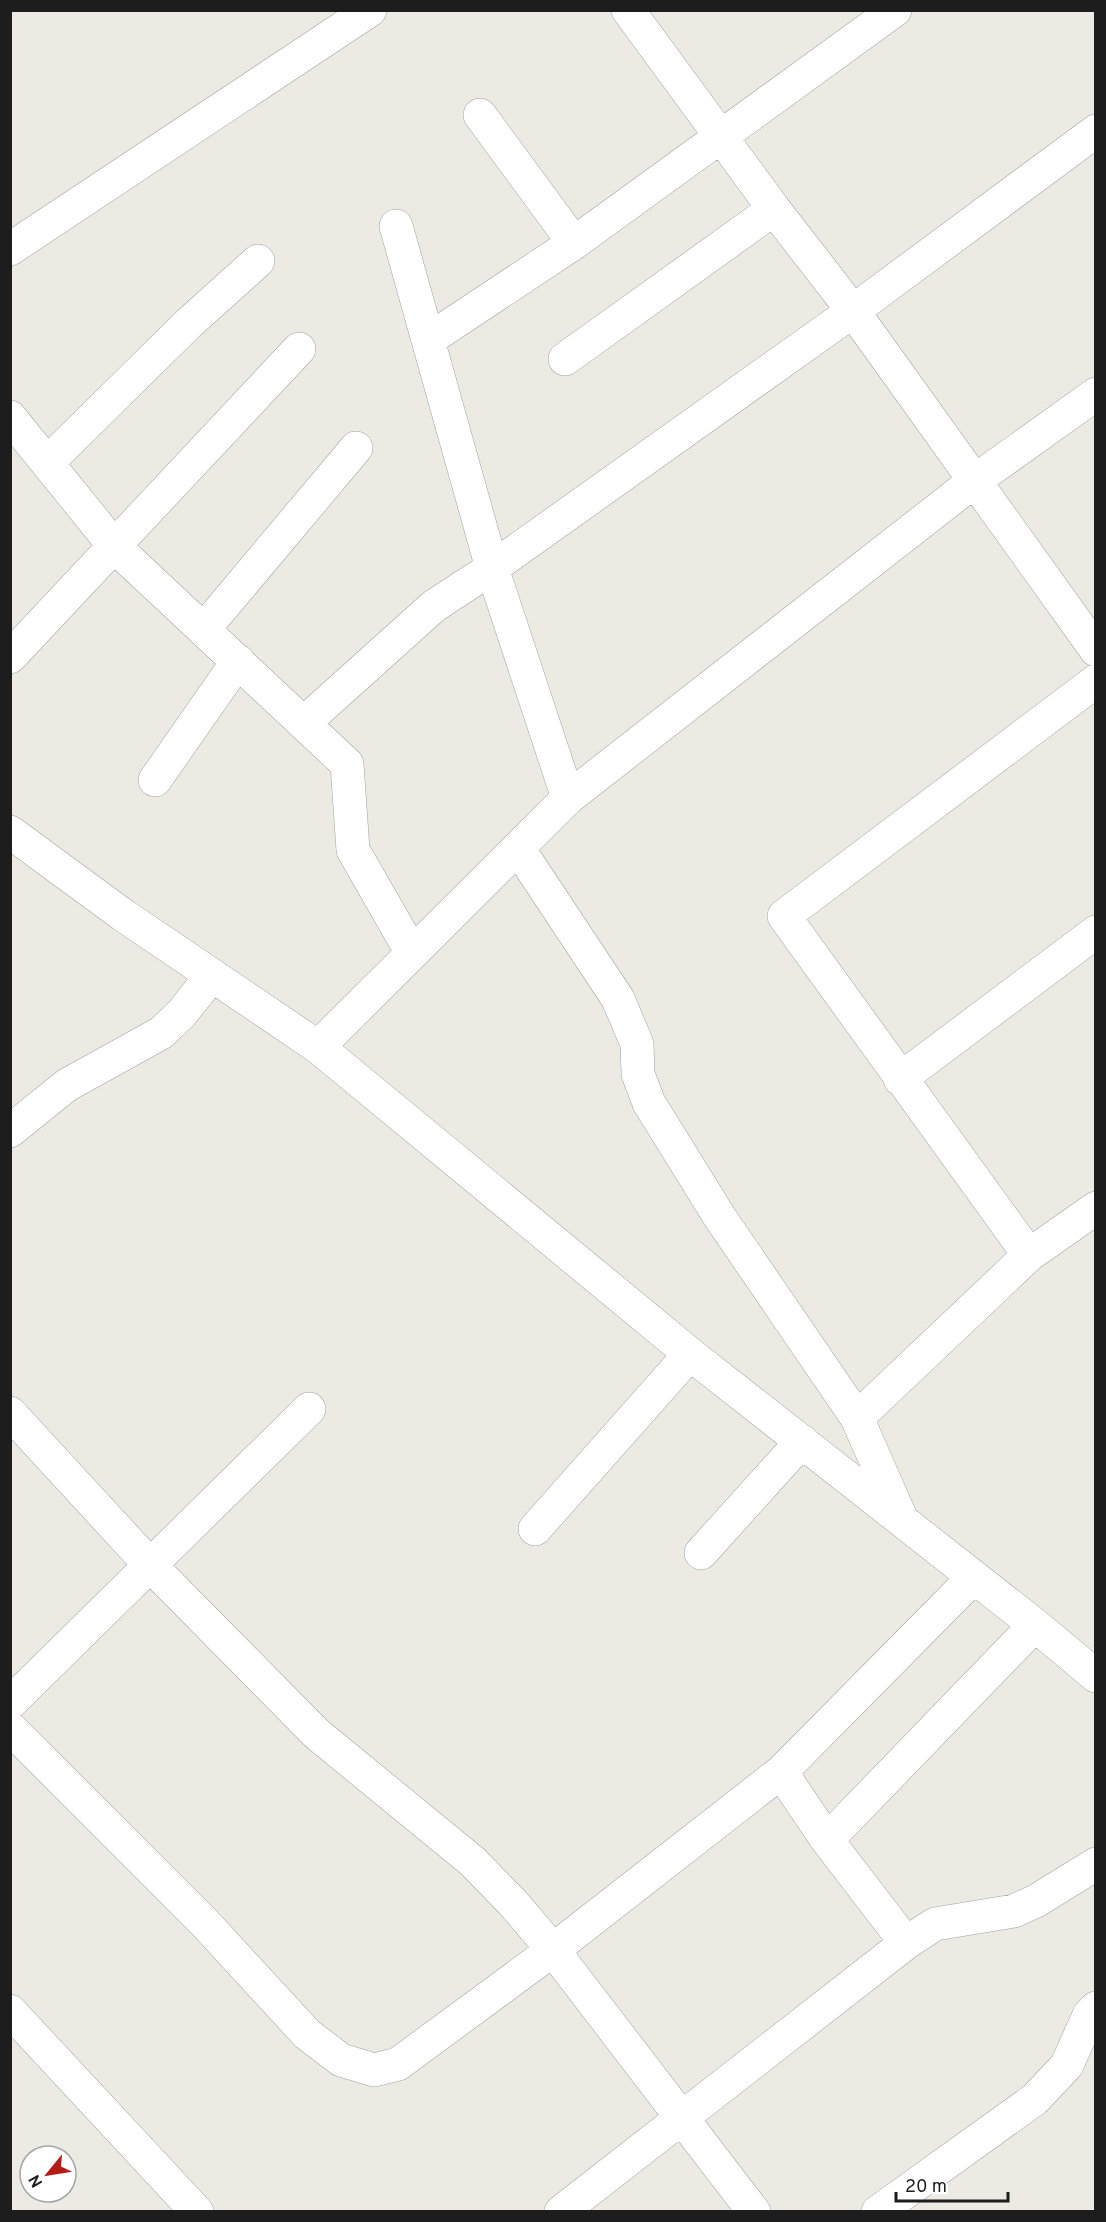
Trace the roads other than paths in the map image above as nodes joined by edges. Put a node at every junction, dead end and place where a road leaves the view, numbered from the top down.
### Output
1 (370, 10) edge
2 (628, 10) edge
3 (895, 10) edge
4 (480, 115) dead end
5 (1095, 131) edge
6 (721, 137) junction
7 (774, 209) junction
8 (396, 226) dead end
9 (574, 243) junction
10 (10, 249) edge
11 (258, 261) dead end
12 (853, 311) junction
13 (428, 340) junction
14 (299, 349) dead end
15 (565, 359) dead end
16 (1095, 394) edge
17 (10, 417) edge
18 (356, 448) dead end
19 (47, 463) junction
20 (973, 482) junction
21 (115, 547) junction
22 (492, 567) junction
23 (204, 629) junction
24 (1095, 650) edge
25 (10, 657) edge
26 (238, 662) junction
27 (1095, 681) edge
28 (305, 722) junction
29 (155, 780) dead end
30 (568, 798) junction
31 (10, 832) edge
32 (518, 848) junction
33 (1095, 932) edge
34 (412, 953) junction
35 (212, 975) junction
36 (318, 1047) junction
37 (900, 1079) junction
38 (10, 1131) edge
39 (1095, 1208) edge
40 (1029, 1255) junction
41 (690, 1354) junction
42 (309, 1409) dead end
43 (10, 1413) edge
44 (857, 1418) junction
45 (802, 1441) junction
46 (902, 1522) junction
47 (535, 1529) dead end
48 (701, 1553) dead end
49 (150, 1565) junction
50 (974, 1577) junction
51 (1035, 1625) junction
52 (1095, 1676) edge
53 (10, 1703) edge
54 (10, 1728) edge
55 (781, 1773) junction
56 (827, 1840) junction
57 (1095, 1864) edge
58 (906, 1943) junction
59 (553, 1950) junction
60 (1095, 2008) edge
61 (10, 2011) edge
62 (681, 2117) junction
63 (197, 2211) edge
64 (561, 2211) edge
65 (754, 2211) edge
66 (878, 2211) edge

1 - 10 street
2 - 6 street
3 - 6 street
4 - 9 street
5 - 12 street
6 - 7 street
6 - 9 street
7 - 12 street
7 - 15 street
8 - 13 street
9 - 13 street
11 - 19 street
12 - 20 street
12 - 22 street
13 - 22 street
14 - 21 street
16 - 20 street
17 - 19 street
18 - 23 street
19 - 21 street
20 - 24 street
20 - 30 street
21 - 23 street
21 - 25 street
22 - 28 street
22 - 30 street
23 - 26 street
26 - 28 street
26 - 29 street
27 - 37 street
28 - 34 street
30 - 32 street
31 - 35 street
32 - 34 street
32 - 44 street
33 - 37 street
34 - 36 street
35 - 36 street
35 - 38 street
36 - 41 street
37 - 40 street
39 - 40 street
40 - 44 street
41 - 45 street
41 - 47 street
42 - 49 street
43 - 49 street
44 - 46 street
45 - 46 street
45 - 48 street
46 - 50 street
49 - 53 street
49 - 59 street
50 - 51 street
50 - 55 street
51 - 52 street
51 - 56 street
54 - 59 street
55 - 56 street
55 - 59 street
56 - 58 street
57 - 58 street
58 - 62 street
59 - 62 street
60 - 66 street
61 - 63 street
62 - 64 street
62 - 65 street

